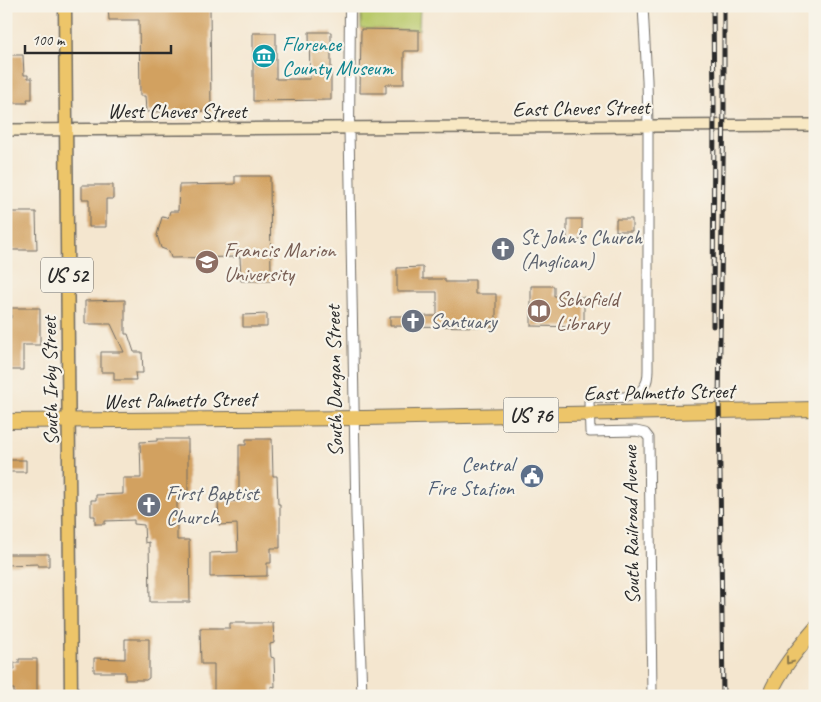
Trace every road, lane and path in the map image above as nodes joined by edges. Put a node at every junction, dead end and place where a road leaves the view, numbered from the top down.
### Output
1 (66, 6) edge
2 (350, 6) edge
3 (642, 6) edge
4 (815, 125) edge
5 (648, 126) junction
6 (348, 129) junction
7 (6, 130) edge
8 (67, 130) junction
9 (815, 410) edge
10 (590, 414) junction
11 (354, 418) junction
12 (6, 421) edge
13 (71, 421) junction
14 (815, 629) edge
15 (71, 696) edge
16 (362, 696) edge
17 (652, 696) edge
18 (769, 696) edge

1 - 8 main road, South Irby Street / US 52
2 - 6 street, South Dargan Street
3 - 5 street
4 - 5 main road, East Cheves Street
5 - 6 main road, East Cheves Street
5 - 10 street
6 - 8 main road, West Cheves Street
6 - 11 street, South Dargan Street
7 - 8 main road, West Cheves Street
8 - 13 main road, South Irby Street / US 52
9 - 10 highway, East Palmetto Street / US 76
10 - 11 highway, East Palmetto Street / US 76
10 - 17 street, South Railroad Avenue
11 - 13 highway, West Palmetto Street / US 76
11 - 16 street, South Dargan Street
12 - 13 highway, West Palmetto Street / US 76
13 - 15 main road, South Irby Street / US 52
14 -> 18 highway

